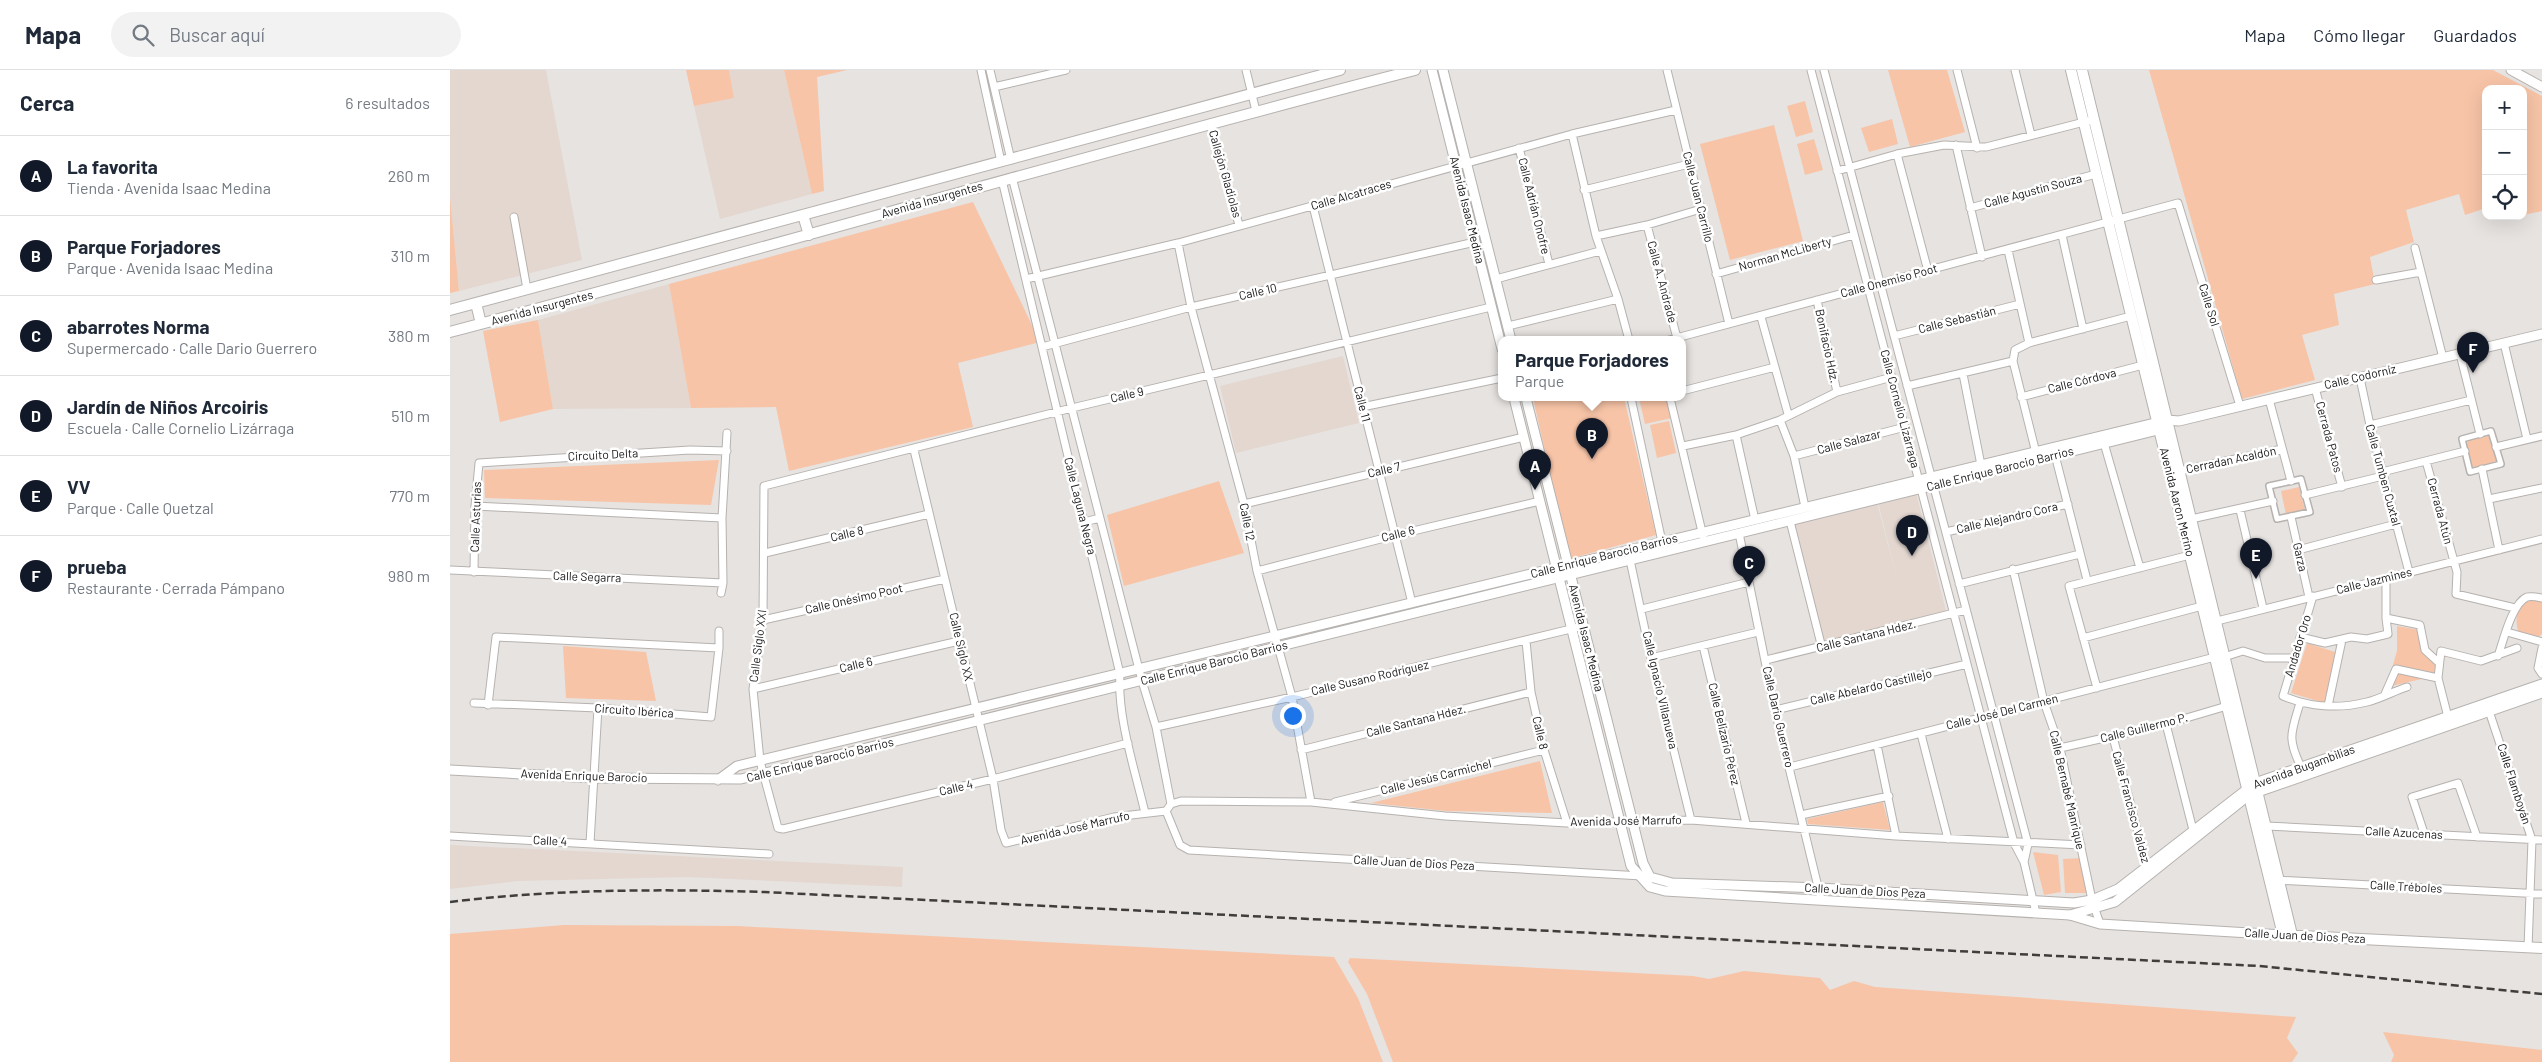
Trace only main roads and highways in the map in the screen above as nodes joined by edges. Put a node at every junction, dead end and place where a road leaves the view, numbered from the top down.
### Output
1 (1340, 70) edge
2 (1415, 70) edge
3 (2071, 70) edge
4 (2082, 70) edge
5 (2089, 121) junction
6 (916, 185) junction
7 (921, 203) junction
8 (804, 216) junction
9 (2113, 221) junction
10 (809, 234) junction
11 (476, 303) junction
12 (450, 310) edge
13 (481, 324) junction
14 (450, 332) edge
15 (2163, 425) junction
16 (2211, 622) junction
17 (2220, 657) junction
18 (2252, 789) junction
19 (2274, 880) junction
20 (2287, 935) joint
21 (2542, 948) edge

1 - 6 main road, Avenida Insurgentes
2 - 7 main road, Avenida Insurgentes
3 - 5 main road, Avenida Aaron Merino
4 - 5 main road, Avenida Aaron Merino
5 - 9 main road, Avenida Aaron Merino
5 - 9 main road, Avenida Aaron Merino
6 - 7 main road
6 - 8 main road, Avenida Insurgentes
7 - 10 main road, Avenida Insurgentes
8 - 10 main road
8 - 11 main road, Avenida Insurgentes
9 - 15 main road, Avenida Aaron Merino
9 - 15 main road, Avenida Aaron Merino
10 - 13 main road, Avenida Insurgentes
11 - 12 main road, Avenida Insurgentes
11 - 13 main road
13 - 14 main road, Avenida Insurgentes
15 - 16 main road, Avenida Aaron Merino
15 - 16 main road, Avenida Aaron Merino
16 - 17 main road, Avenida Aaron Merino
17 - 18 main road, Avenida Aaron Merino
17 - 18 main road, Avenida Aaron Merino
18 - 19 main road, Avenida Aaron Merino
18 - 19 main road, Avenida Aaron Merino
19 - 20 main road, Avenida Aaron Merino
20 - 21 main road, Calle Juan de Dios Peza

